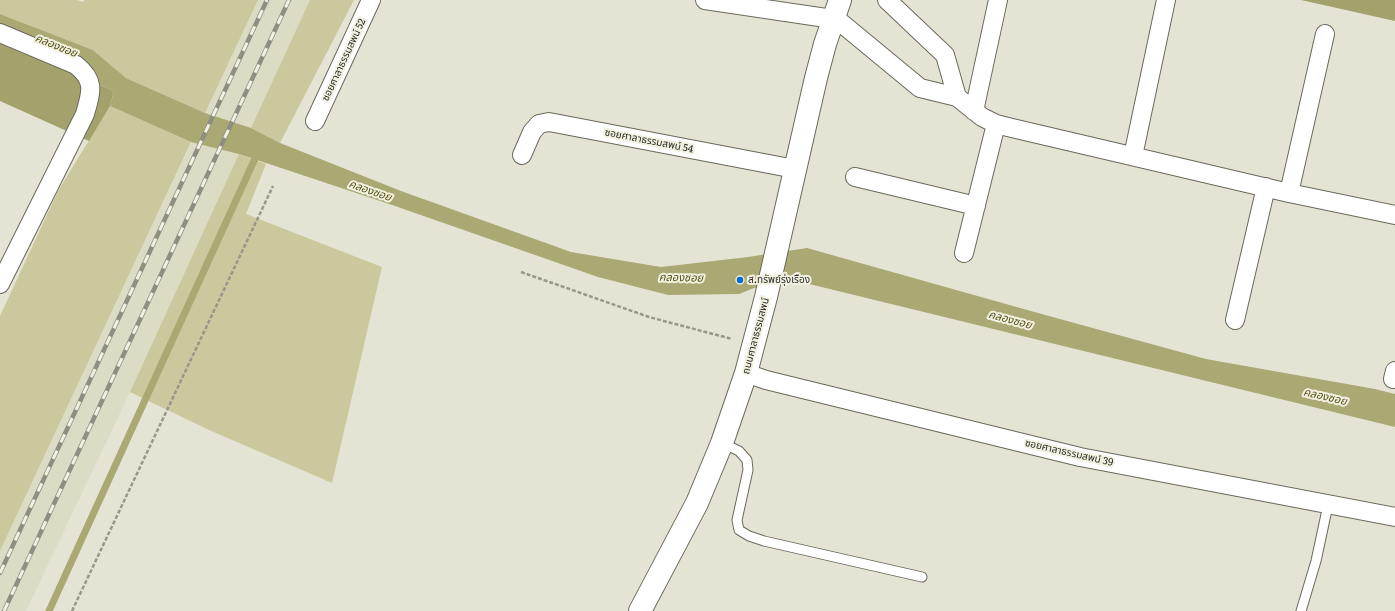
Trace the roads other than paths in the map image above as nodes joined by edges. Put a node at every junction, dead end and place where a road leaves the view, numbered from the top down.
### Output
1 (372, 0) edge
2 (705, 0) edge
3 (887, 0) edge
4 (998, 0) edge
5 (1166, 0) edge
6 (836, 12) edge
7 (0, 33) edge
8 (1325, 34) dead end
9 (956, 97) junction
10 (974, 111) junction
11 (315, 121) dead end
12 (996, 124) junction
13 (522, 155) dead end
14 (1133, 156) junction
15 (795, 169) junction
16 (855, 177) dead end
17 (1266, 187) junction
18 (1290, 193) junction
19 (976, 206) junction
20 (1395, 215) edge
21 (964, 253) dead end
22 (0, 284) edge
23 (1235, 320) dead end
24 (746, 373) junction
25 (722, 443) junction
26 (1328, 505) junction
27 (1395, 517) edge
28 (922, 577) dead end
29 (640, 611) edge
30 (1301, 611) edge

1 - 11 street, ซอยศาลาธรรมสพน์ 52
2 - 6 street
3 - 9 street
4 - 10 street
5 - 14 street
6 - 9 street
6 - 15 street, ถนนศาลาธรรมสพน์
7 - 22 street
8 - 18 street
9 - 10 street
10 - 12 street
12 - 14 street
12 - 19 street
13 - 15 street, ซอยศาลาธรรมสพน์ 54
14 - 17 street
15 - 24 street, ถนนศาลาธรรมสพน์
16 - 19 street
17 - 18 street
17 - 23 street
18 - 20 street
19 - 21 street
24 - 25 street, ถนนศาลาธรรมสพน์
24 - 26 street, ซอยศาลาธรรมสพน์ 39
25 - 28 lane
25 - 29 street, ถนนศาลาธรรมสพน์
26 - 27 street, ซอยศาลาธรรมสพน์ 39
26 - 30 lane

